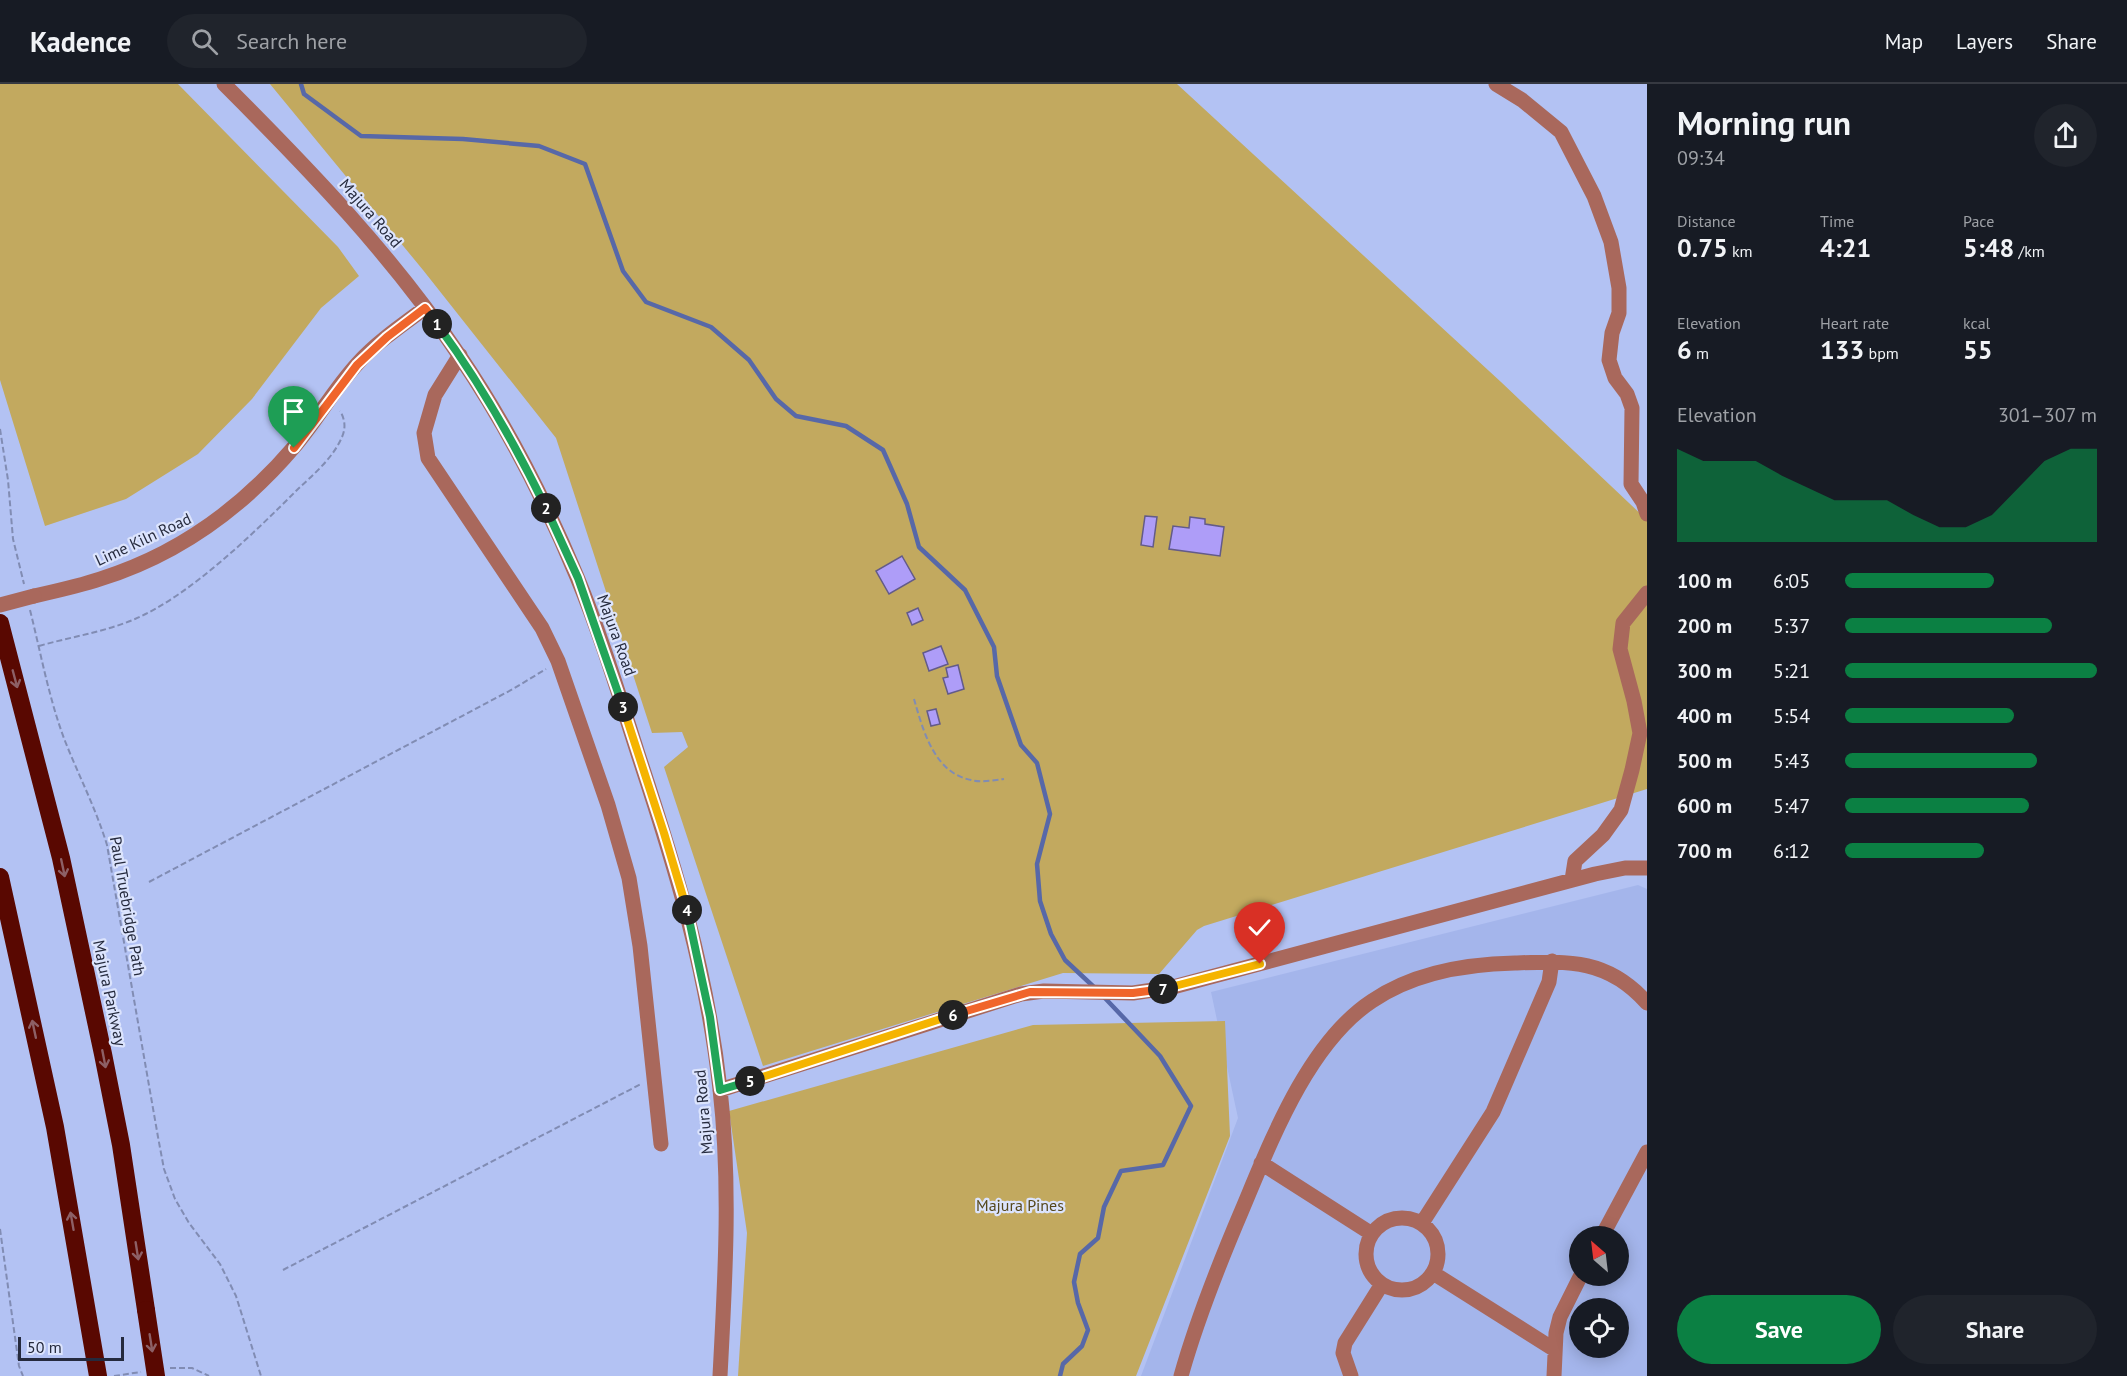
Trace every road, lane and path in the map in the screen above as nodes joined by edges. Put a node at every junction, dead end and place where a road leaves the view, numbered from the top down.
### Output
1 (224, 84) edge
2 (1496, 84) edge
3 (425, 308) junction
4 (460, 355) junction
5 (329, 401) junction
6 (0, 429) edge
7 (1647, 514) edge
8 (1647, 592) edge
9 (29, 596) junction
10 (0, 604) edge
11 (0, 623) edge
12 (39, 645) junction
13 (558, 661) junction
14 (914, 699) dead end
15 (1004, 779) dead end
16 (1647, 868) edge
17 (0, 877) edge
18 (1572, 880) junction
19 (149, 882) dead end
20 (1552, 961) junction
21 (1647, 1003) edge
22 (654, 1077) junction
23 (720, 1090) junction
24 (661, 1144) dead end
25 (1647, 1152) edge
26 (1262, 1163) junction
27 (1422, 1223) junction
28 (1607, 1226) edge
29 (0, 1229) edge
30 (1372, 1234) junction
31 (283, 1270) dead end
32 (1433, 1273) junction
33 (1382, 1284) junction
34 (1576, 1286) edge
35 (1555, 1350) junction
36 (23, 1376) edge
37 (98, 1376) edge
38 (156, 1376) edge
39 (261, 1376) edge
40 (720, 1376) edge
41 (1181, 1376) edge
42 (1351, 1376) edge
43 (1554, 1376) edge

1 - 3 street, Majura Road
2 - 7 street
3 - 4 street, Majura Road
3 - 5 street, Lime Kiln Road
4 - 13 street
4 - 23 street, Majura Road
5 - 9 street, Lime Kiln Road
5 - 12 path
6 - 9 path, Paul Truebridge Path
8 - 18 street
9 - 10 street, Lime Kiln Road, bridge
9 - 12 path, Paul Truebridge Path
11 -> 38 highway, Majura Parkway, bridge
12 - 39 path, Paul Truebridge Path
13 - 19 path
13 - 22 street
14 - 15 path
16 - 18 street
37 -> 17 highway
18 - 23 street
20 - 21 street
20 - 26 street
20 - 27 street
22 - 24 street
22 - 31 path
23 - 40 street, Majura Road
25 - 28 street
26 - 30 street
26 - 41 street
27 - 30 street
27 - 32 street
29 - 36 path
30 - 33 street
32 - 33 street
32 - 35 street
33 - 42 street
34 - 35 street
35 - 43 street

